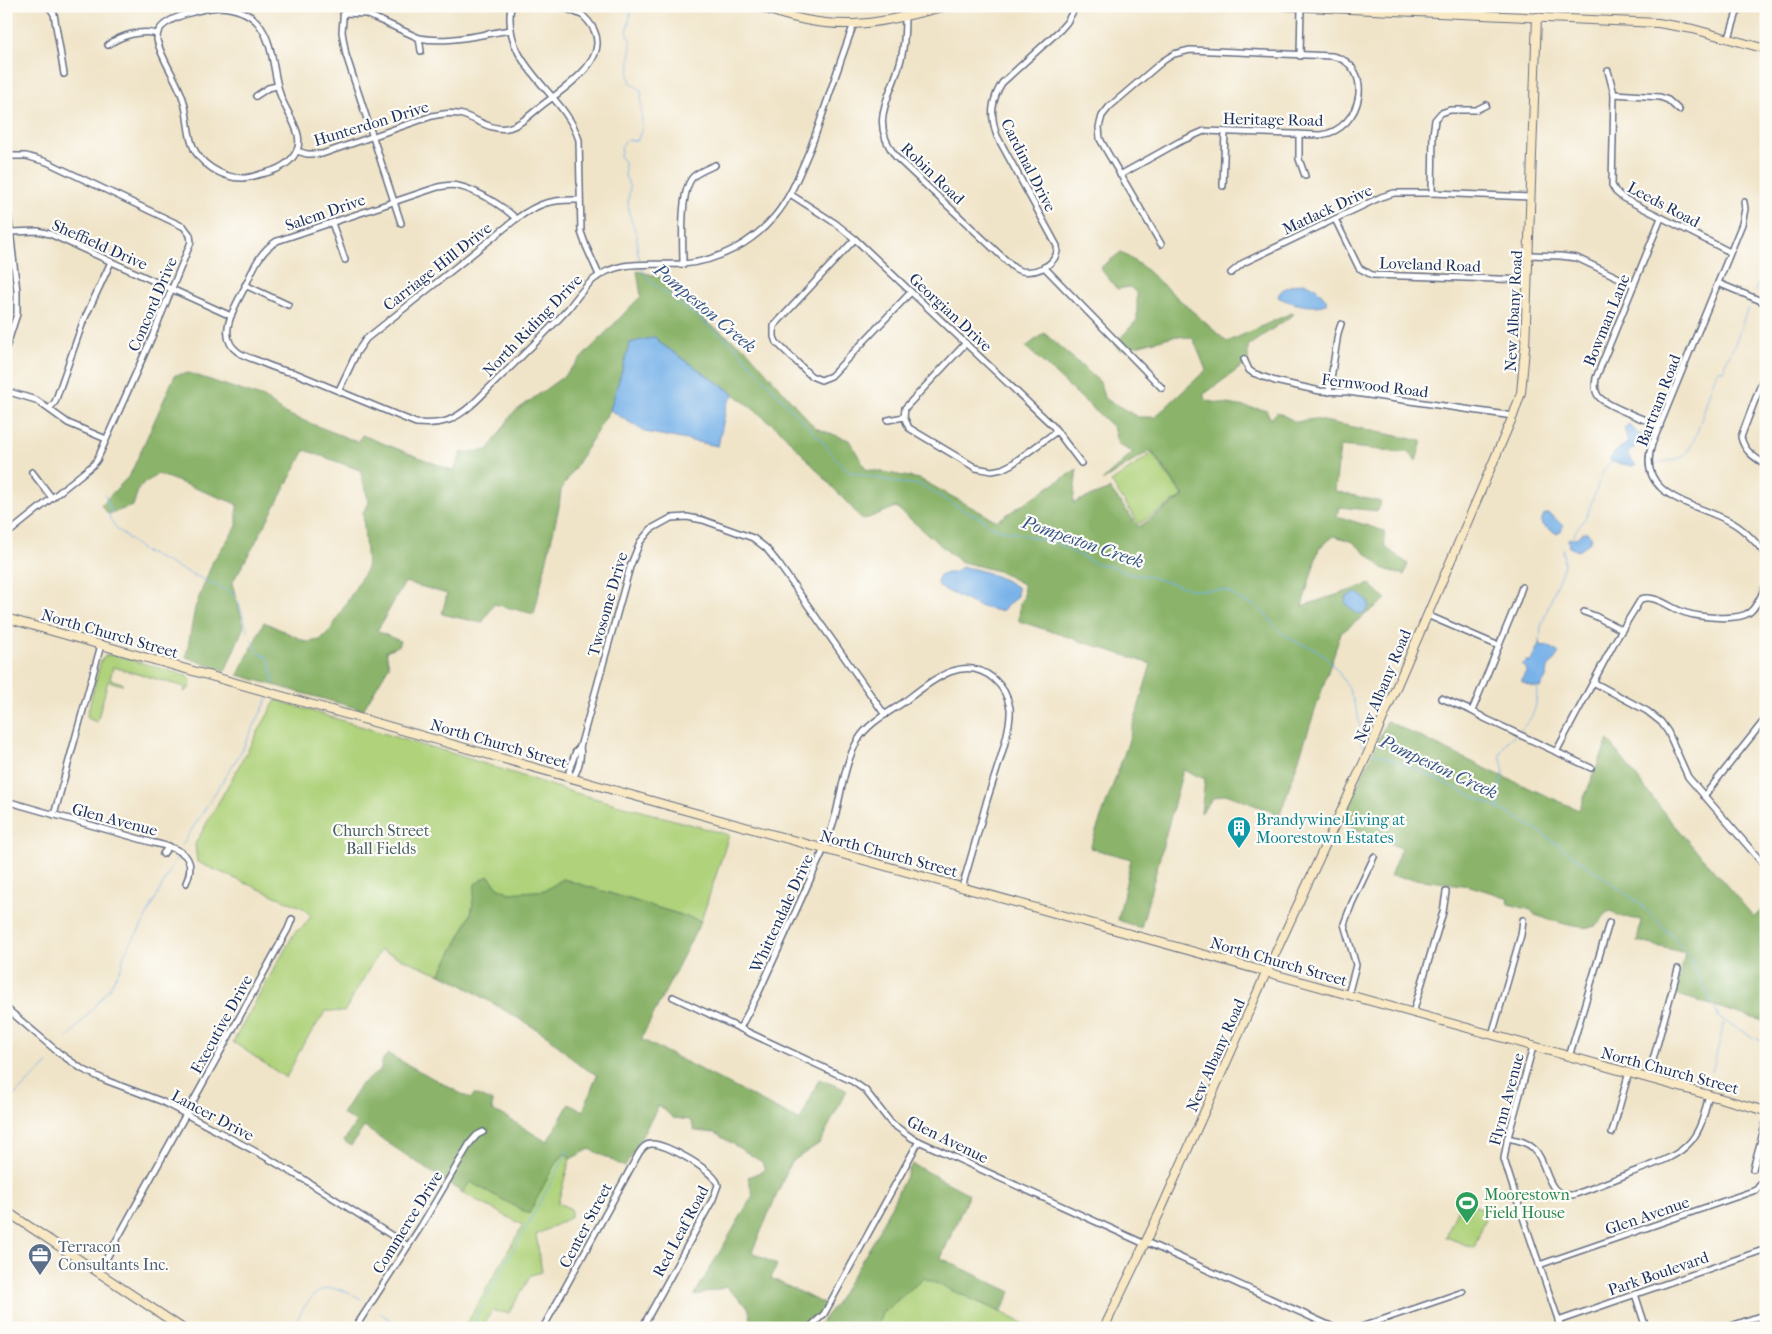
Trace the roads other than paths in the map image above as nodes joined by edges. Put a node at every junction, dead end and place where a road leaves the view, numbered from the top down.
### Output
1 (45, 6) edge
2 (344, 6) edge
3 (511, 6) edge
4 (560, 6) edge
5 (759, 6) edge
6 (947, 6) edge
7 (1076, 6) edge
8 (1284, 6) edge
9 (1739, 6) edge
10 (1301, 7) edge
11 (245, 9) edge
12 (343, 14) junction
13 (905, 16) junction
14 (1537, 18) junction
15 (854, 24) junction
16 (510, 30) junction
17 (157, 34) junction
18 (419, 38) junction
19 (1728, 38) junction
20 (108, 46) dead end
21 (1766, 49) edge
22 (421, 51) dead end
23 (1300, 56) junction
24 (1608, 71) dead end
25 (64, 74) dead end
26 (277, 86) junction
27 (1614, 94) junction
28 (256, 96) dead end
29 (552, 98) junction
30 (1486, 105) dead end
31 (1679, 110) dead end
32 (1225, 132) junction
33 (1299, 134) junction
34 (372, 137) junction
35 (297, 151) junction
36 (6, 156) edge
37 (715, 165) dead end
38 (1120, 175) junction
39 (1305, 176) dead end
40 (1223, 186) dead end
41 (1432, 193) junction
42 (790, 194) junction
43 (6, 195) edge
44 (1531, 197) junction
45 (579, 200) junction
46 (393, 202) junction
47 (1744, 202) dead end
48 (1335, 218) junction
49 (1661, 218) junction
50 (516, 219) junction
51 (332, 223) junction
52 (401, 223) dead end
53 (11, 232) junction
54 (855, 239) junction
55 (1160, 244) dead end
56 (1730, 252) junction
57 (1529, 255) junction
58 (345, 260) dead end
59 (111, 262) junction
60 (683, 264) junction
61 (1044, 267) junction
62 (1231, 273) dead end
63 (600, 275) junction
64 (1528, 280) junction
65 (1718, 283) junction
66 (246, 285) junction
67 (1634, 285) junction
68 (172, 290) junction
69 (911, 292) junction
70 (1766, 303) edge
71 (288, 305) dead end
72 (231, 316) junction
73 (1341, 324) dead end
74 (966, 343) junction
75 (6, 348) edge
76 (1244, 359) dead end
77 (256, 360) joint
78 (1766, 372) edge
79 (1162, 388) dead end
80 (6, 390) edge
81 (339, 390) junction
82 (1329, 392) junction
83 (49, 410) junction
84 (1513, 416) junction
85 (904, 417) junction
86 (888, 420) dead end
87 (1660, 426) junction
88 (1057, 431) junction
89 (106, 439) junction
90 (1081, 463) dead end
91 (1766, 465) edge
92 (32, 472) dead end
93 (52, 498) junction
94 (6, 535) edge
95 (1766, 554) edge
96 (1766, 585) edge
97 (1522, 587) dead end
98 (1584, 612) dead end
99 (1427, 615) junction
100 (6, 618) edge
101 (1622, 630) junction
102 (102, 645) junction
103 (1499, 646) junction
104 (1594, 682) junction
105 (1440, 698) dead end
106 (1472, 711) junction
107 (885, 714) junction
108 (1766, 718) edge
109 (1556, 752) junction
110 (1591, 768) dead end
111 (572, 779) junction
112 (1704, 796) junction
113 (6, 802) edge
114 (54, 815) junction
115 (169, 846) junction
116 (824, 849) junction
117 (163, 854) dead end
118 (1374, 857) dead end
119 (1766, 867) edge
120 (186, 883) dead end
121 (962, 887) junction
122 (1446, 892) dead end
123 (292, 919) dead end
124 (1523, 920) dead end
125 (1609, 924) dead end
126 (1678, 969) dead end
127 (1266, 973) junction
128 (1348, 995) junction
129 (673, 997) dead end
130 (6, 1008) edge
131 (1413, 1014) junction
132 (740, 1028) junction
133 (1492, 1035) junction
134 (1532, 1047) junction
135 (1569, 1057) junction
136 (1629, 1072) junction
137 (1648, 1078) junction
138 (1709, 1094) junction
139 (1766, 1111) edge
140 (186, 1114) junction
141 (1766, 1122) edge
142 (483, 1132) dead end
143 (1612, 1133) dead end
144 (1508, 1138) junction
145 (919, 1141) junction
146 (657, 1144) joint
147 (1752, 1169) dead end
148 (1760, 1185) dead end
149 (6, 1211) edge
150 (1146, 1243) junction
151 (408, 1246) junction
152 (1766, 1249) edge
153 (1539, 1265) junction
154 (100, 1272) junction
155 (1463, 1292) dead end
156 (1634, 1294) junction
157 (1766, 1314) edge
158 (1558, 1320) junction
159 (182, 1328) edge
160 (354, 1328) edge
161 (543, 1328) edge
162 (642, 1328) edge
163 (809, 1328) edge
164 (1104, 1328) edge
165 (1336, 1328) edge
166 (1358, 1328) edge
167 (1561, 1328) edge
168 (1646, 1328) edge
169 (1726, 1328) edge

1 - 25 street
2 - 12 street
3 - 16 street
4 - 29 street, Hunterdon Drive
5 - 15 main road
6 - 13 main road
7 - 61 street, Cardinal Drive
8 - 10 main road
9 - 19 street
10 - 14 main road
10 - 23 street
11 - 17 street
11 - 26 street
12 - 18 street
12 - 34 street
13 - 15 main road
13 - 61 street, Robin Road
14 - 19 main road
14 - 44 main road, New Albany Road
15 - 42 street, North Riding Drive
16 - 18 street
16 - 29 street
17 - 20 street
17 - 35 street
18 - 22 street
19 - 21 main road
23 - 33 street, Heritage Road
23 - 38 street
24 - 27 street, Leeds Road
26 - 28 street
26 - 35 street
27 - 31 street
27 - 49 street, Leeds Road
29 - 34 street, Hunterdon Drive
29 - 45 street
30 - 41 street
32 - 33 street, Heritage Road
32 - 38 street, Heritage Road
32 - 40 street
33 - 39 street
34 - 35 street, Hunterdon Drive
34 - 46 street
36 - 68 street, Concord Drive
37 - 60 street
38 - 55 street
41 - 44 street, Matlack Drive
41 - 48 street, Matlack Drive
42 - 54 street, Georgian Drive
42 - 60 street, North Riding Drive
43 - 53 street
44 - 57 main road, New Albany Road
45 - 50 street, Carriage Hill Drive
45 - 63 street
46 - 50 street, Salem Drive
46 - 51 street, Salem Drive
46 - 52 street
47 - 56 street, Bartram Road
48 - 62 street, Matlack Drive
48 - 64 street, Loveland Road
49 - 56 street, Leeds Road
49 - 67 street, Bowman Lane
50 - 81 street, Carriage Hill Drive
51 - 58 street
51 - 66 street, Salem Drive
53 - 59 street, Sheffield Drive
53 - 75 street
54 - 69 street, Georgian Drive
54 - 69 street
56 - 65 street, Bartram Road
57 - 64 main road, New Albany Road
57 - 67 street
59 - 68 street, Sheffield Drive
59 - 83 street
60 - 63 street, North Riding Drive
61 - 79 street
63 - 81 street, North Riding Drive
64 - 84 main road, New Albany Road
65 - 70 street
65 - 87 street, Bartram Road
66 - 71 street
66 - 72 street, Salem Drive
67 - 87 street, Bowman Lane
68 - 72 street, Sheffield Drive
68 - 89 street, Concord Drive
69 - 74 street, Georgian Drive
72 - 77 street, Salem Drive
73 - 82 street
74 - 85 street
74 - 88 street, Georgian Drive
76 - 82 street, Fernwood Road
77 - 81 street, North Riding Drive
78 - 91 street
80 - 83 street
82 - 84 street, Fernwood Road
83 - 89 street
84 - 99 main road, New Albany Road
85 - 86 street
85 - 88 street
87 - 95 street, Bartram Road
88 - 90 street, Georgian Drive
89 - 93 street, Concord Drive
92 - 93 street
93 - 94 street, Concord Drive
96 - 101 street
97 - 103 street
98 - 101 street
99 - 103 street
99 - 127 main road, New Albany Road
100 - 102 main road, North Church Street
101 - 104 street
102 - 111 main road, North Church Street
102 - 114 street
103 - 106 street
104 - 109 street
104 - 112 street
105 - 106 street
106 - 109 street
107 - 111 street, Twosome Drive
107 - 116 street, Whittendale Drive
107 - 121 street, Whittendale Drive
108 - 112 street
109 - 110 street
111 - 116 main road, North Church Street
112 - 119 street
113 - 114 street, Glen Avenue
114 - 115 street, Glen Avenue
115 - 117 street
115 - 120 street, Glen Avenue
116 - 121 main road, North Church Street
116 - 132 street, Whittendale Drive
118 - 128 street
121 - 127 main road, North Church Street
122 - 131 street
123 - 140 street, Executive Drive
124 - 133 street
125 - 135 street
126 - 137 street
127 - 128 main road, North Church Street
127 - 150 main road, New Albany Road
128 - 131 main road, North Church Street
129 - 132 street, Glen Avenue
130 - 140 street, Lancer Drive
131 - 133 main road, North Church Street
132 - 145 street, Glen Avenue
133 - 134 main road, North Church Street
134 - 135 main road, North Church Street
134 - 144 street, Flynn Avenue
135 - 136 main road, North Church Street
136 - 137 main road, North Church Street
136 - 143 street
137 - 138 main road, North Church Street
138 - 139 main road, North Church Street
138 - 144 street
140 - 151 street, Lancer Drive
140 - 154 street, Executive Drive
141 - 147 street
142 - 151 street, Commerce Drive
144 - 153 street, Flynn Avenue
145 - 150 street, Glen Avenue
145 - 163 street
146 - 161 street, Center Street
146 - 162 street, Red Leaf Road
148 - 153 street, Glen Avenue
149 - 154 main road
150 - 164 main road, New Albany Road
150 - 165 street, Glen Avenue
151 - 160 street, Commerce Drive
152 - 156 street, Park Boulevard
153 - 158 street, Flynn Avenue
154 - 159 main road
155 - 166 street
156 - 158 street, Park Boulevard
156 - 168 street
157 - 169 street
158 - 167 street, Flynn Avenue

